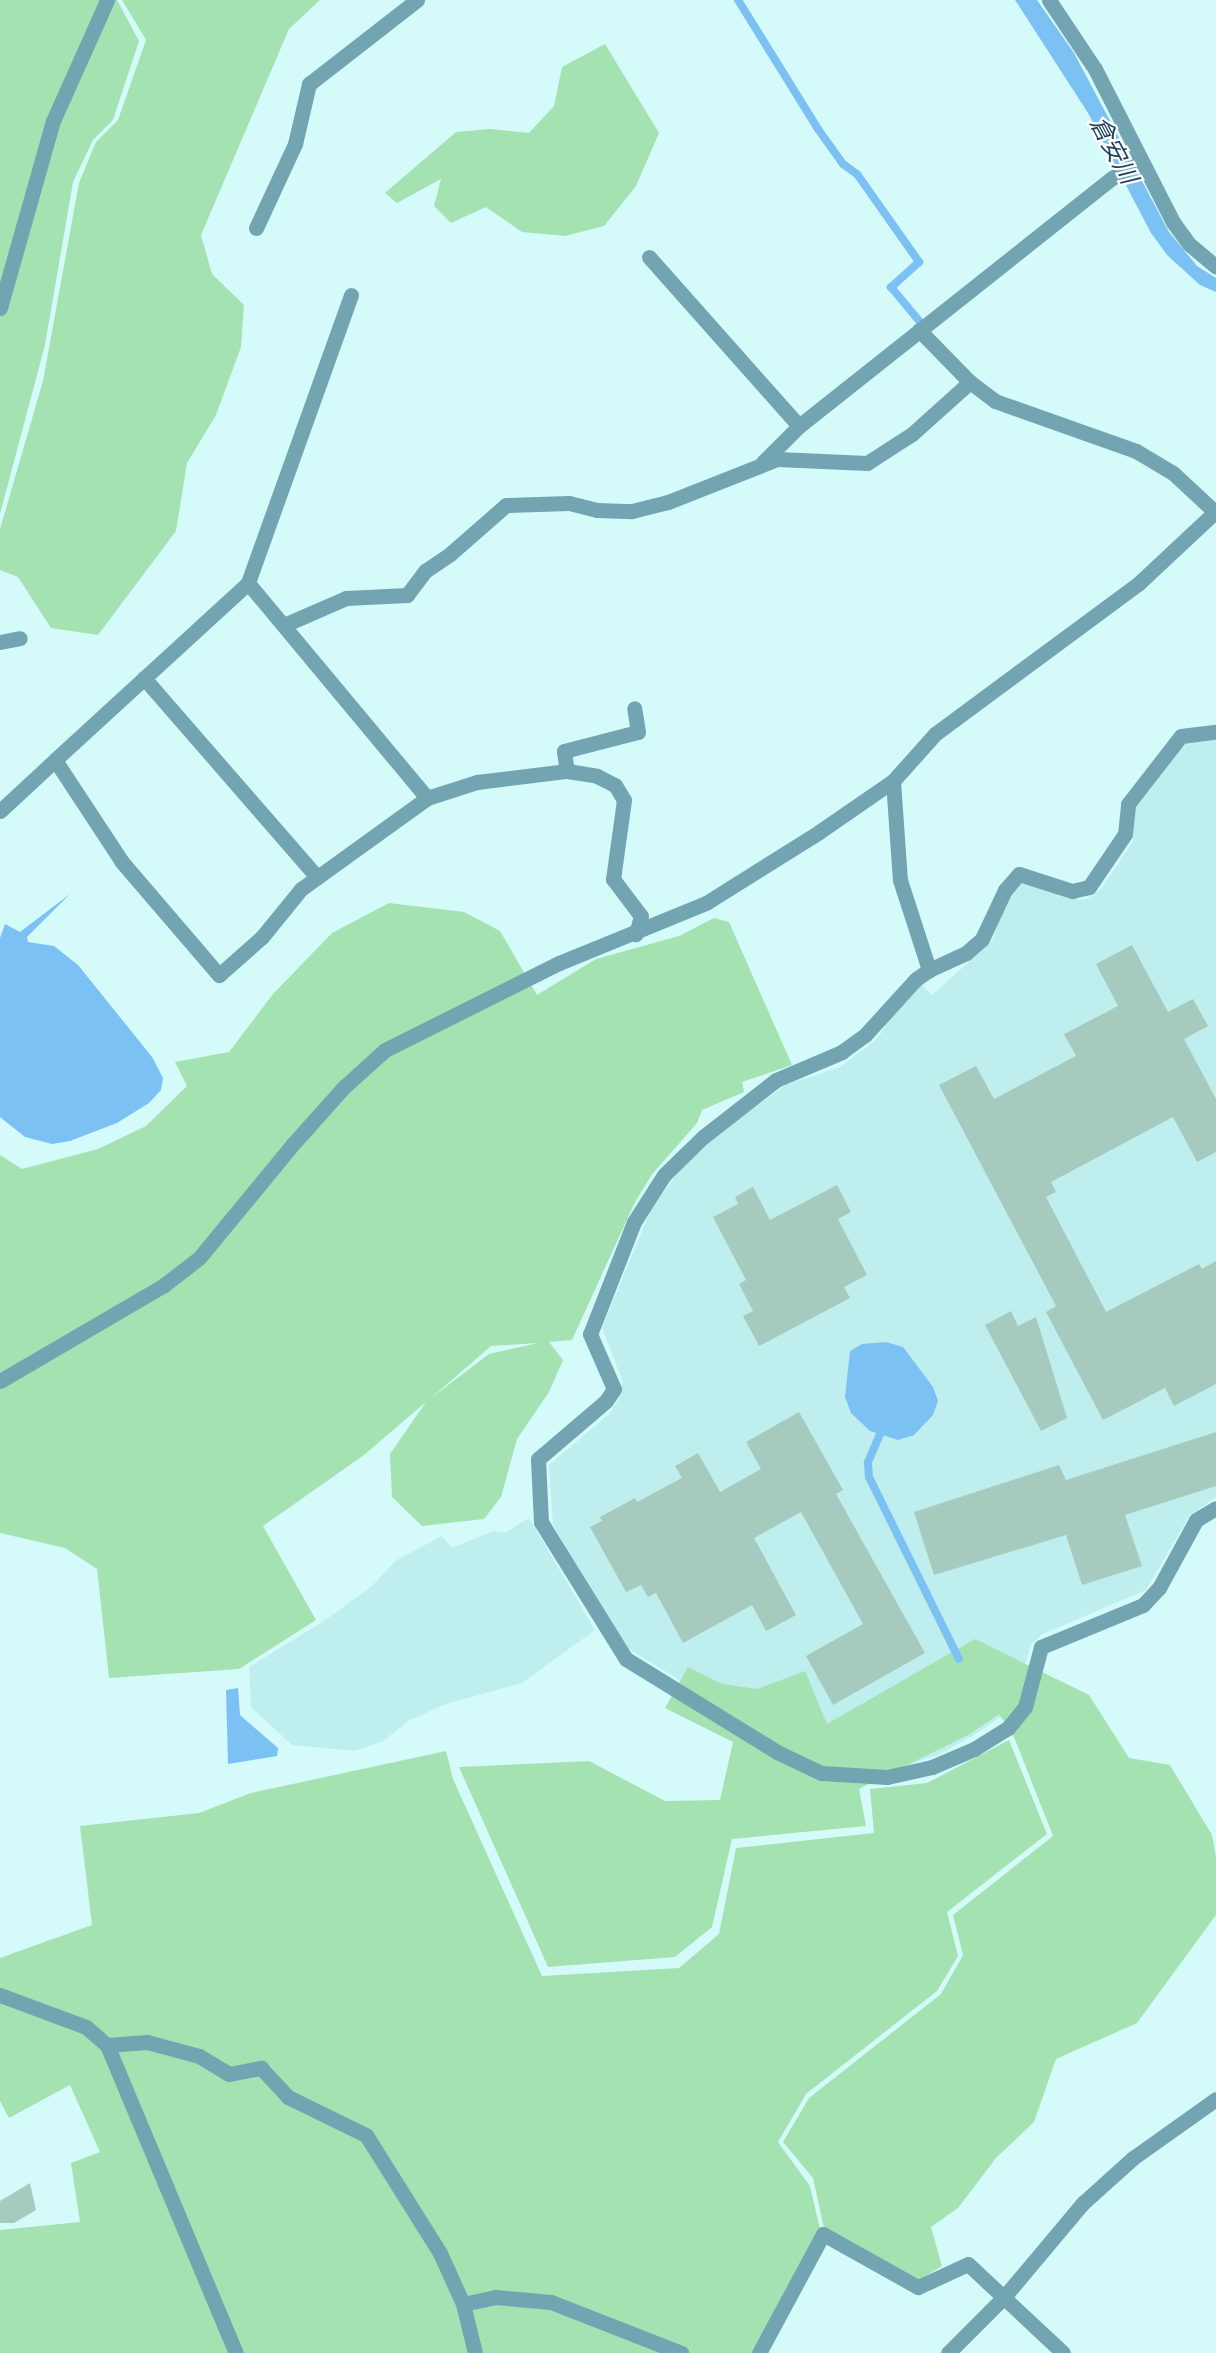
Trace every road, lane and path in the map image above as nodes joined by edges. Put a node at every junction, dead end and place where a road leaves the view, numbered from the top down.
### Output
1 (107, 0) edge
2 (417, 0) edge
3 (1049, 0) edge
4 (1138, 162) junction
5 (255, 228) dead end
6 (649, 257) dead end
7 (1216, 267) edge
8 (351, 295) dead end
9 (0, 308) edge
10 (922, 328) junction
11 (970, 382) junction
12 (799, 426) junction
13 (759, 467) junction
14 (1215, 512) edge
15 (248, 583) junction
16 (284, 625) junction
17 (20, 638) dead end
18 (0, 642) edge
19 (144, 678) junction
20 (634, 708) dead end
21 (1216, 732) edge
22 (55, 760) junction
23 (567, 771) junction
24 (893, 781) junction
25 (427, 798) junction
26 (0, 811) edge
27 (317, 878) junction
28 (636, 934) junction
29 (929, 970) junction
30 (0, 1381) edge
31 (1216, 1508) edge
32 (0, 1995) edge
33 (107, 2045) junction
34 (1216, 2099) edge
35 (1004, 2297) junction
36 (463, 2304) junction
37 (236, 2353) edge
38 (475, 2353) edge
39 (681, 2353) edge
40 (759, 2353) edge
41 (948, 2353) edge
42 (1063, 2353) edge

1 - 9 street
2 - 5 street
3 - 4 street
4 - 7 street
4 - 10 street
6 - 12 street
8 - 15 street
10 - 11 street
10 - 12 street
11 - 13 street
11 - 14 street
12 - 13 street
13 - 16 street
14 - 24 street
15 - 16 street
15 - 19 street
16 - 25 street
17 - 18 street
19 - 22 street
19 - 27 street
20 - 23 street
21 - 29 street
22 - 26 street
22 - 27 street
23 - 25 street
23 - 28 street
24 - 28 street
24 - 29 street
25 - 27 street
28 - 30 street
29 - 31 street
32 - 33 street
33 - 36 street
33 - 37 street
34 - 35 street
35 - 40 street
35 - 41 street
35 - 42 street
36 - 38 street
36 - 39 street

